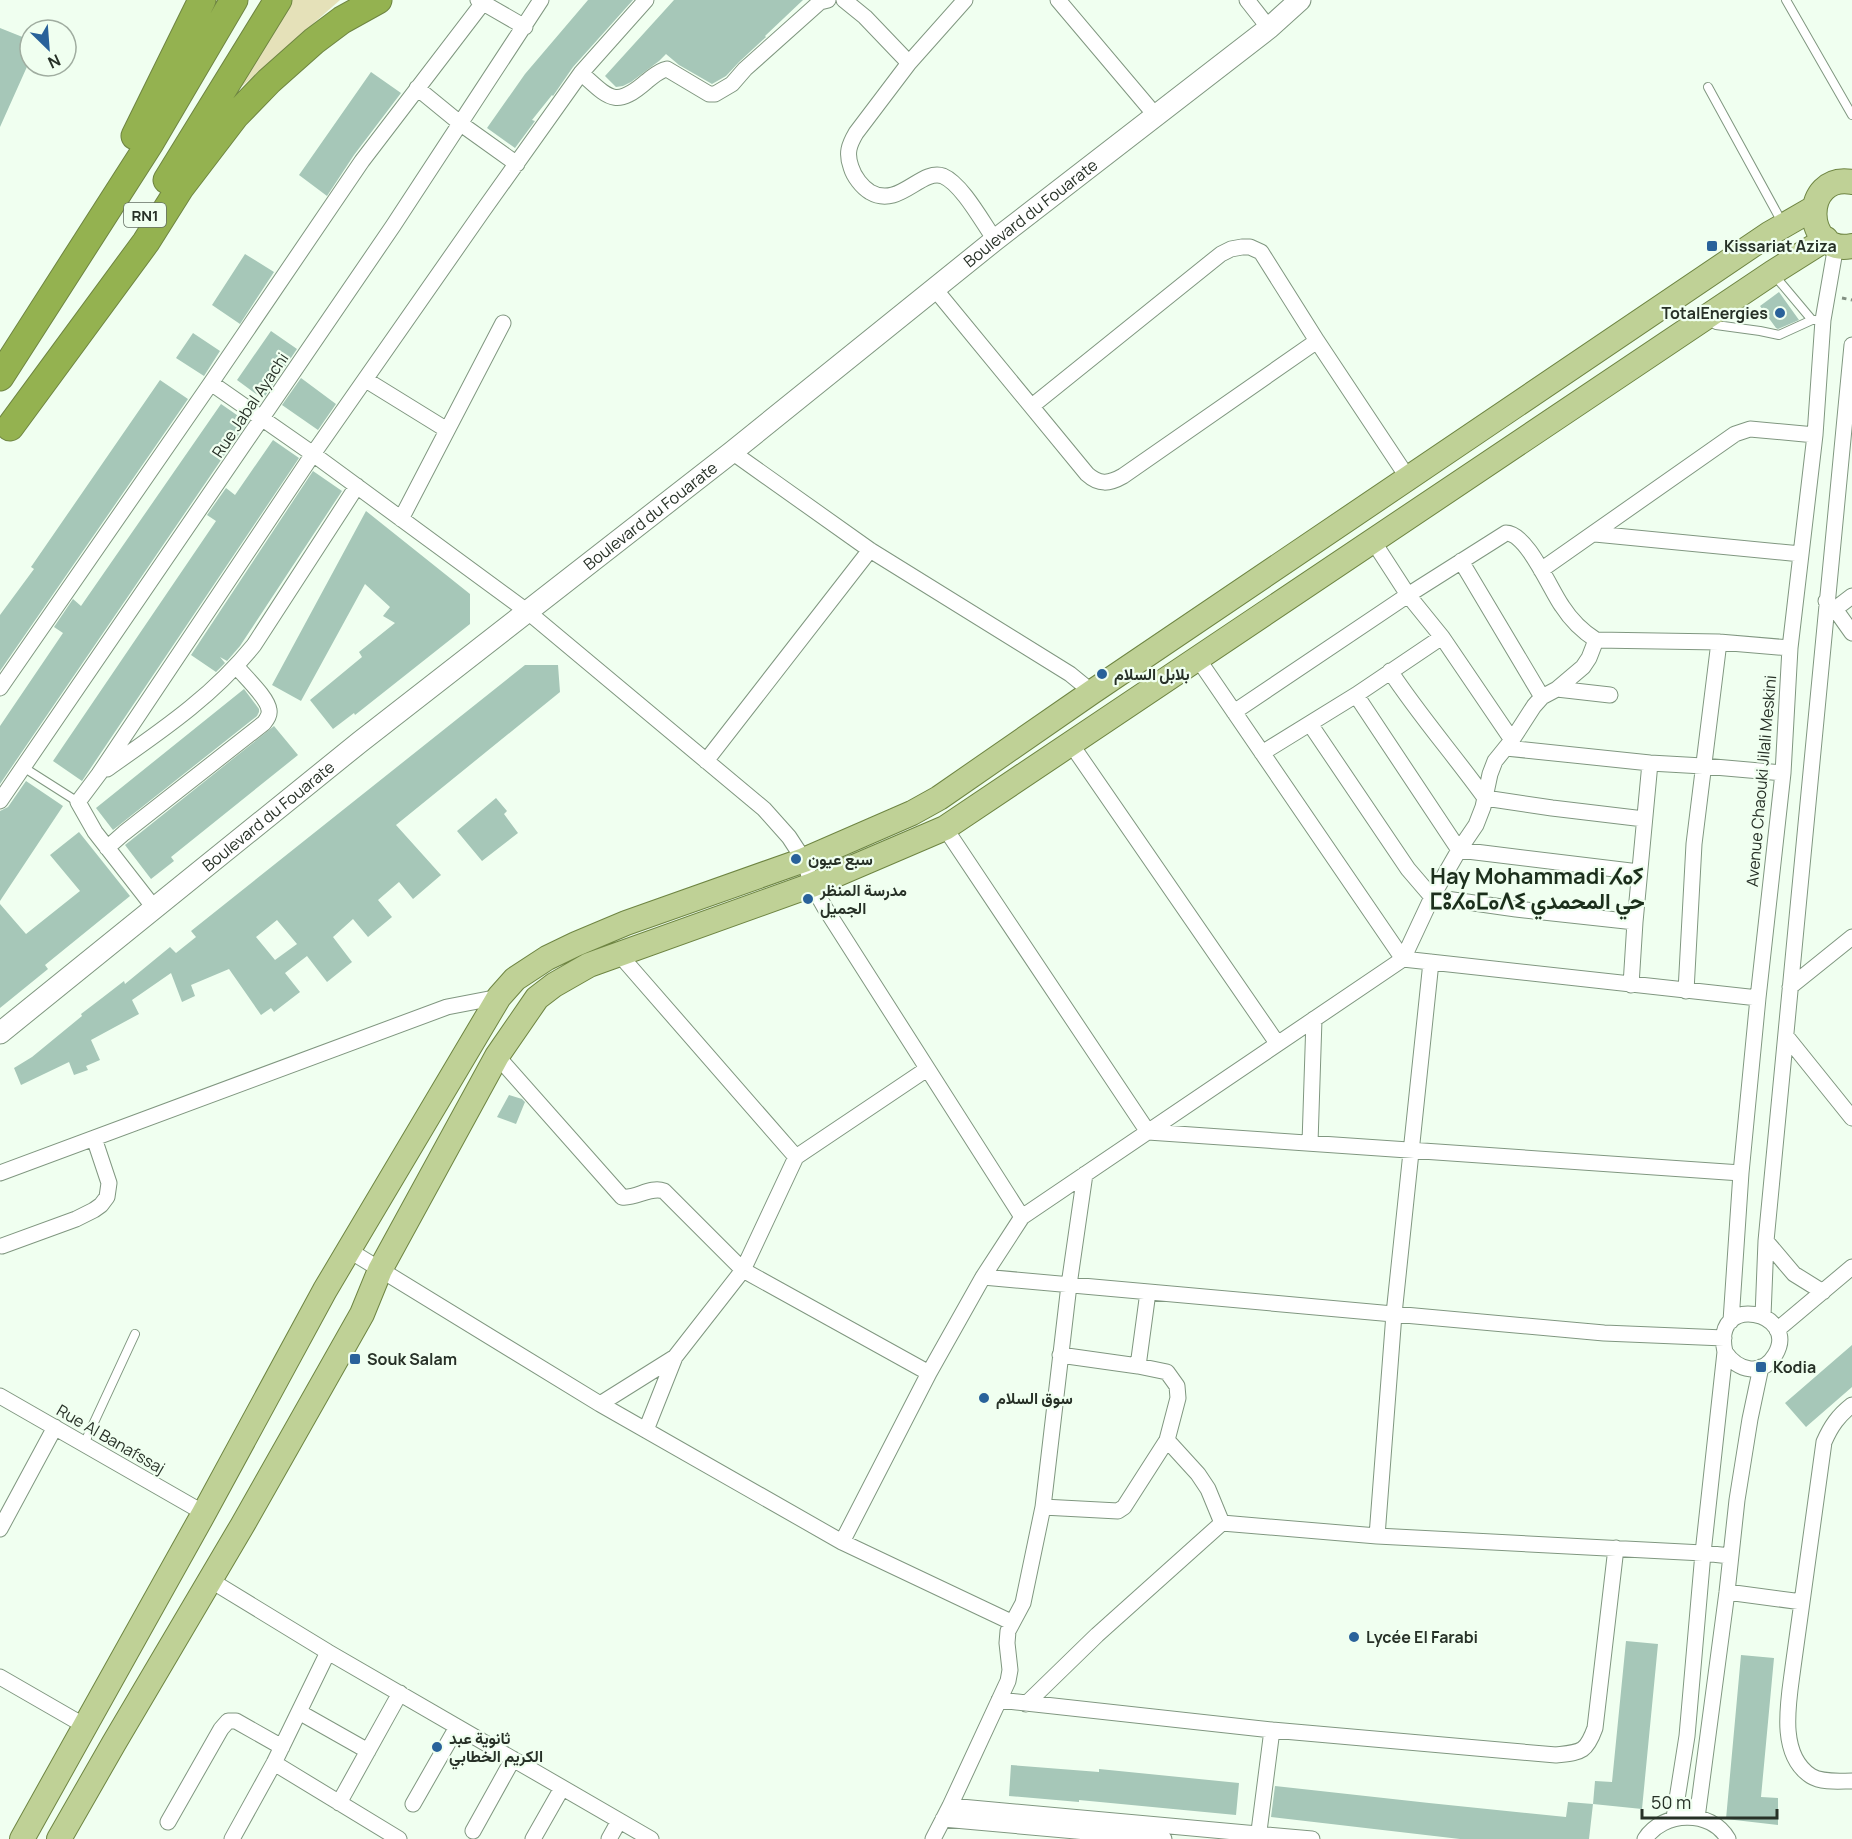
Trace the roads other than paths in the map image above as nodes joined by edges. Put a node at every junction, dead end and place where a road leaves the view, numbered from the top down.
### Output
1 (202, 0) edge
2 (234, 0) edge
3 (278, 0) edge
4 (378, 0) edge
5 (541, 0) edge
6 (646, 0) edge
7 (828, 0) edge
8 (844, 0) edge
9 (965, 0) edge
10 (1058, 0) edge
11 (1247, 0) edge
12 (1300, 0) edge
13 (1786, 0) edge
14 (480, 2) edge
15 (525, 27) junction
16 (1269, 27) junction
17 (909, 63) junction
18 (581, 73) junction
19 (1708, 87) dead end
20 (417, 88) junction
21 (1852, 115) edge
22 (1156, 116) junction
23 (461, 124) junction
24 (517, 164) junction
25 (1850, 180) edge
26 (1814, 208) junction
27 (1784, 225) junction
28 (995, 240) junction
29 (1838, 244) edge
30 (1772, 273) junction
31 (64, 277) junction
32 (934, 288) junction
33 (1704, 318) junction
34 (1817, 320) junction
35 (503, 323) dead end
36 (1317, 341) junction
37 (1852, 345) edge
38 (0, 377) edge
39 (366, 380) junction
40 (211, 383) junction
41 (1032, 406) junction
42 (262, 420) junction
43 (447, 430) junction
44 (5, 434) edge
45 (1815, 435) junction
46 (732, 452) junction
47 (313, 454) junction
48 (1408, 478) junction
49 (357, 486) junction
50 (401, 519) junction
51 (1595, 534) junction
52 (1373, 541) junction
53 (870, 549) junction
54 (1801, 554) junction
55 (1461, 561) junction
56 (1541, 570) junction
57 (1408, 595) junction
58 (1852, 596) edge
59 (1831, 605) junction
60 (528, 612) junction
61 (1852, 633) edge
62 (1442, 637) junction
63 (1596, 640) junction
64 (1719, 642) junction
65 (1790, 648) junction
66 (1198, 659) junction
67 (237, 667) junction
68 (1390, 671) junction
69 (0, 688) edge
70 (1557, 689) junction
71 (1092, 692) junction
72 (1356, 695) junction
73 (1610, 695) dead end
74 (1542, 697) junction
75 (1234, 712) junction
76 (1310, 724) junction
77 (1071, 744) junction
78 (1509, 744) junction
79 (1262, 753) junction
80 (706, 761) junction
81 (1650, 764) junction
82 (1703, 766) junction
83 (22, 767) junction
84 (1783, 773) junction
85 (99, 774) junction
86 (1485, 798) junction
87 (0, 801) edge
88 (78, 802) junction
89 (1644, 819) junction
90 (945, 828) junction
91 (107, 848) junction
92 (1459, 850) junction
93 (804, 860) junction
94 (1639, 872) junction
95 (812, 885) junction
96 (1432, 897) junction
97 (155, 909) junction
98 (1635, 922) junction
99 (1852, 937) edge
100 (618, 954) junction
101 (1403, 959) junction
102 (1431, 963) junction
103 (1631, 985) junction
104 (1790, 987) junction
105 (1686, 991) junction
106 (499, 997) junction
107 (1758, 998) junction
108 (1314, 1018) junction
109 (0, 1033) edge
110 (1786, 1036) junction
111 (1277, 1043) junction
112 (497, 1056) junction
113 (927, 1069) junction
114 (1852, 1118) edge
115 (1148, 1132) junction
116 (94, 1138) junction
117 (1310, 1143) junction
118 (1410, 1150) junction
119 (796, 1157) junction
120 (0, 1173) edge
121 (1741, 1173) junction
122 (1085, 1174) junction
123 (1022, 1217) junction
124 (1766, 1241) junction
125 (2, 1245) dead end
126 (350, 1251) junction
127 (1852, 1267) edge
128 (380, 1270) junction
129 (743, 1270) junction
130 (983, 1277) junction
131 (1069, 1285) junction
132 (1148, 1292) junction
133 (1823, 1292) junction
134 (1394, 1314) junction
135 (1763, 1316) junction
136 (1731, 1321) junction
137 (1777, 1330) junction
138 (135, 1335) dead end
139 (1724, 1345) junction
140 (1060, 1355) junction
141 (675, 1356) junction
142 (1138, 1366) junction
143 (1761, 1367) junction
144 (929, 1373) junction
145 (0, 1396) edge
146 (600, 1404) junction
147 (1852, 1405) edge
148 (55, 1427) junction
149 (646, 1431) junction
150 (1167, 1440) junction
151 (84, 1444) junction
152 (1043, 1507) junction
153 (204, 1513) junction
154 (1222, 1523) junction
155 (0, 1529) edge
156 (1377, 1536) junction
157 (842, 1542) junction
158 (1616, 1548) junction
159 (1703, 1553) junction
160 (1730, 1556) junction
161 (210, 1580) junction
162 (1727, 1592) junction
163 (1802, 1602) junction
164 (1011, 1622) junction
165 (328, 1652) junction
166 (0, 1677) edge
167 (400, 1693) junction
168 (999, 1700) junction
169 (1026, 1704) junction
170 (299, 1712) junction
171 (85, 1726) junction
172 (457, 1726) junction
173 (1272, 1730) junction
174 (282, 1747) junction
175 (368, 1751) junction
176 (513, 1759) junction
177 (274, 1763) junction
178 (1852, 1781) edge
179 (562, 1788) junction
180 (339, 1803) junction
181 (413, 1804) dead end
182 (947, 1813) junction
183 (1674, 1818) junction
184 (1697, 1818) junction
185 (619, 1821) junction
186 (168, 1822) dead end
187 (473, 1831) dead end
188 (391, 1837) edge
189 (1258, 1837) edge
190 (22, 1839) edge
191 (59, 1839) edge
192 (232, 1839) edge
193 (533, 1839) edge
194 (609, 1839) edge
195 (651, 1839) edge
196 (933, 1839) edge
197 (1164, 1839) edge
198 (1312, 1839) edge
199 (1645, 1839) edge
200 (1728, 1839) edge

1 - 31 highway
2 - 31 highway, RN1
3 - 44 highway, RN1
4 - 44 highway
5 - 15 street, Rue Jabal Ayachi
6 - 18 street
7 - 18 street
8 - 17 street
9 - 17 street
10 - 22 street
11 - 16 street
12 - 16 street, Boulevard du Fouarate
13 - 21 lane
14 - 15 street
14 - 20 street
15 - 23 street, Rue Jabal Ayachi
16 - 22 street, Boulevard du Fouarate
17 - 28 street
18 - 24 street
19 - 27 lane
20 - 23 street
20 - 40 street
22 - 28 street, Boulevard du Fouarate
23 - 24 street
23 - 42 street, Rue Jabal Ayachi
24 - 39 street
25 - 26 main road
26 - 27 main road
26 - 29 main road
27 - 48 main road
28 - 32 street, Boulevard du Fouarate
29 - 30 main road
29 - 34 street, Avenue Chaouki Jilali Meskini
30 - 33 main road
30 - 34 lane
31 - 38 highway, RN1
32 - 41 street
32 - 46 street, Boulevard du Fouarate
33 - 34 lane
33 - 52 main road
34 - 45 street, Avenue Chaouki Jilali Meskini
35 - 43 street
36 - 41 street
36 - 41 street
36 - 48 street
37 - 59 street
39 - 43 street
39 - 47 street
40 - 42 street
40 - 69 street
42 - 47 street
42 - 83 street, Rue Jabal Ayachi
43 - 50 street
45 - 51 street
45 - 54 street, Avenue Chaouki Jilali Meskini
46 - 53 street
46 - 60 street, Boulevard du Fouarate
47 - 49 street
47 - 85 street
48 - 71 main road
49 - 50 street
49 - 67 street
50 - 60 street
51 - 54 street
51 - 56 street
52 - 57 street
52 - 66 main road
53 - 71 street
53 - 80 street
54 - 65 street, Avenue Chaouki Jilali Meskini
55 - 56 street
55 - 57 street
55 - 74 street
56 - 63 street
57 - 62 street
57 - 75 street
58 - 59 street
59 - 61 street
59 - 104 street
60 - 80 street
60 - 97 street, Boulevard du Fouarate
62 - 68 street
62 - 78 street
63 - 64 street
63 - 70 street
64 - 65 street
64 - 82 street
65 - 84 street, Avenue Chaouki Jilali Meskini
66 - 75 street
66 - 77 main road
67 - 85 street
67 - 91 street
68 - 72 street
68 - 86 street
70 - 73 street
70 - 74 street
71 - 93 main road
72 - 76 street
72 - 92 street
74 - 78 street
75 - 79 street
76 - 79 street
76 - 96 street
77 - 90 main road
77 - 111 street
78 - 81 street
78 - 86 street
79 - 101 street
80 - 93 street
81 - 82 street
81 - 89 street
82 - 84 street
82 - 105 street
83 - 87 street, Rue Jabal Ayachi
83 - 88 lane
84 - 107 street, Avenue Chaouki Jilali Meskini
85 - 88 street
86 - 89 street
86 - 92 street
88 - 91 street
89 - 94 street
90 - 95 main road
90 - 115 street
91 - 97 street
92 - 94 street
92 - 96 street
93 - 95 street
93 - 106 main road
94 - 98 street
95 - 100 main road
95 - 113 street
96 - 98 street
96 - 101 street
97 - 109 street, Boulevard du Fouarate
98 - 103 street
99 - 104 street
100 - 112 main road
100 - 119 street
101 - 102 street
101 - 108 street
102 - 103 street
102 - 118 street
103 - 105 street
104 - 110 street
105 - 107 street
106 - 116 street
106 - 126 main road
107 - 121 street, Avenue Chaouki Jilali Meskini
108 - 111 street
108 - 117 street
110 - 114 street
110 - 124 street
111 - 115 street
112 - 128 main road
112 - 129 street
113 - 119 street
113 - 123 street
115 - 117 street
115 - 122 street
116 - 120 street
116 - 125 street
117 - 118 street
118 - 121 street
118 - 134 street
119 - 129 street
121 - 136 street, Avenue Chaouki Jilali Meskini
122 - 123 street
122 - 131 street
123 - 130 street
124 - 133 street
124 - 135 street
126 - 128 street
126 - 153 main road
127 - 133 street
128 - 146 street
128 - 161 main road
129 - 141 street
129 - 144 street
130 - 131 street
130 - 144 street
131 - 132 street
131 - 140 street
132 - 134 street
132 - 142 street
133 - 137 street
134 - 139 street
134 - 156 street
135 - 136 street
135 - 137 street
136 - 139 street
137 - 143 street
138 - 151 lane
139 - 143 street
139 - 159 street
140 - 142 street
140 - 152 street
141 - 146 street
141 - 149 street
142 - 150 street
143 - 160 street
144 - 157 street
145 - 148 street, Rue Al Banafssaj
146 - 149 street
147 - 163 street
148 - 151 street, Rue Al Banafssaj
148 - 155 street
149 - 157 street
150 - 152 street
150 - 154 street
151 - 153 street, Rue Al Banafssaj
152 - 164 street
153 - 171 main road
154 - 156 street
154 - 169 street
156 - 158 street
157 - 164 street
158 - 159 street
158 - 173 street
159 - 160 street
159 - 183 street
160 - 162 street
161 - 165 street
161 - 191 main road
162 - 163 street
162 - 184 street
163 - 178 street
164 - 168 street
165 - 167 street
165 - 170 street
166 - 171 street
167 - 172 street
167 - 175 street
168 - 169 street
168 - 182 street
169 - 173 street
170 - 174 street
170 - 175 street
171 - 190 main road
172 - 176 street
172 - 181 street
173 - 189 street
174 - 177 street
174 - 186 street
175 - 180 street
176 - 179 street
176 - 187 street
177 - 180 street
177 - 192 street
179 - 185 street
179 - 193 street
180 - 188 street
182 - 189 street
182 - 196 street
182 - 197 street
183 - 184 street
183 - 199 street
184 - 200 street
185 - 194 street
185 - 195 street
189 - 198 street

